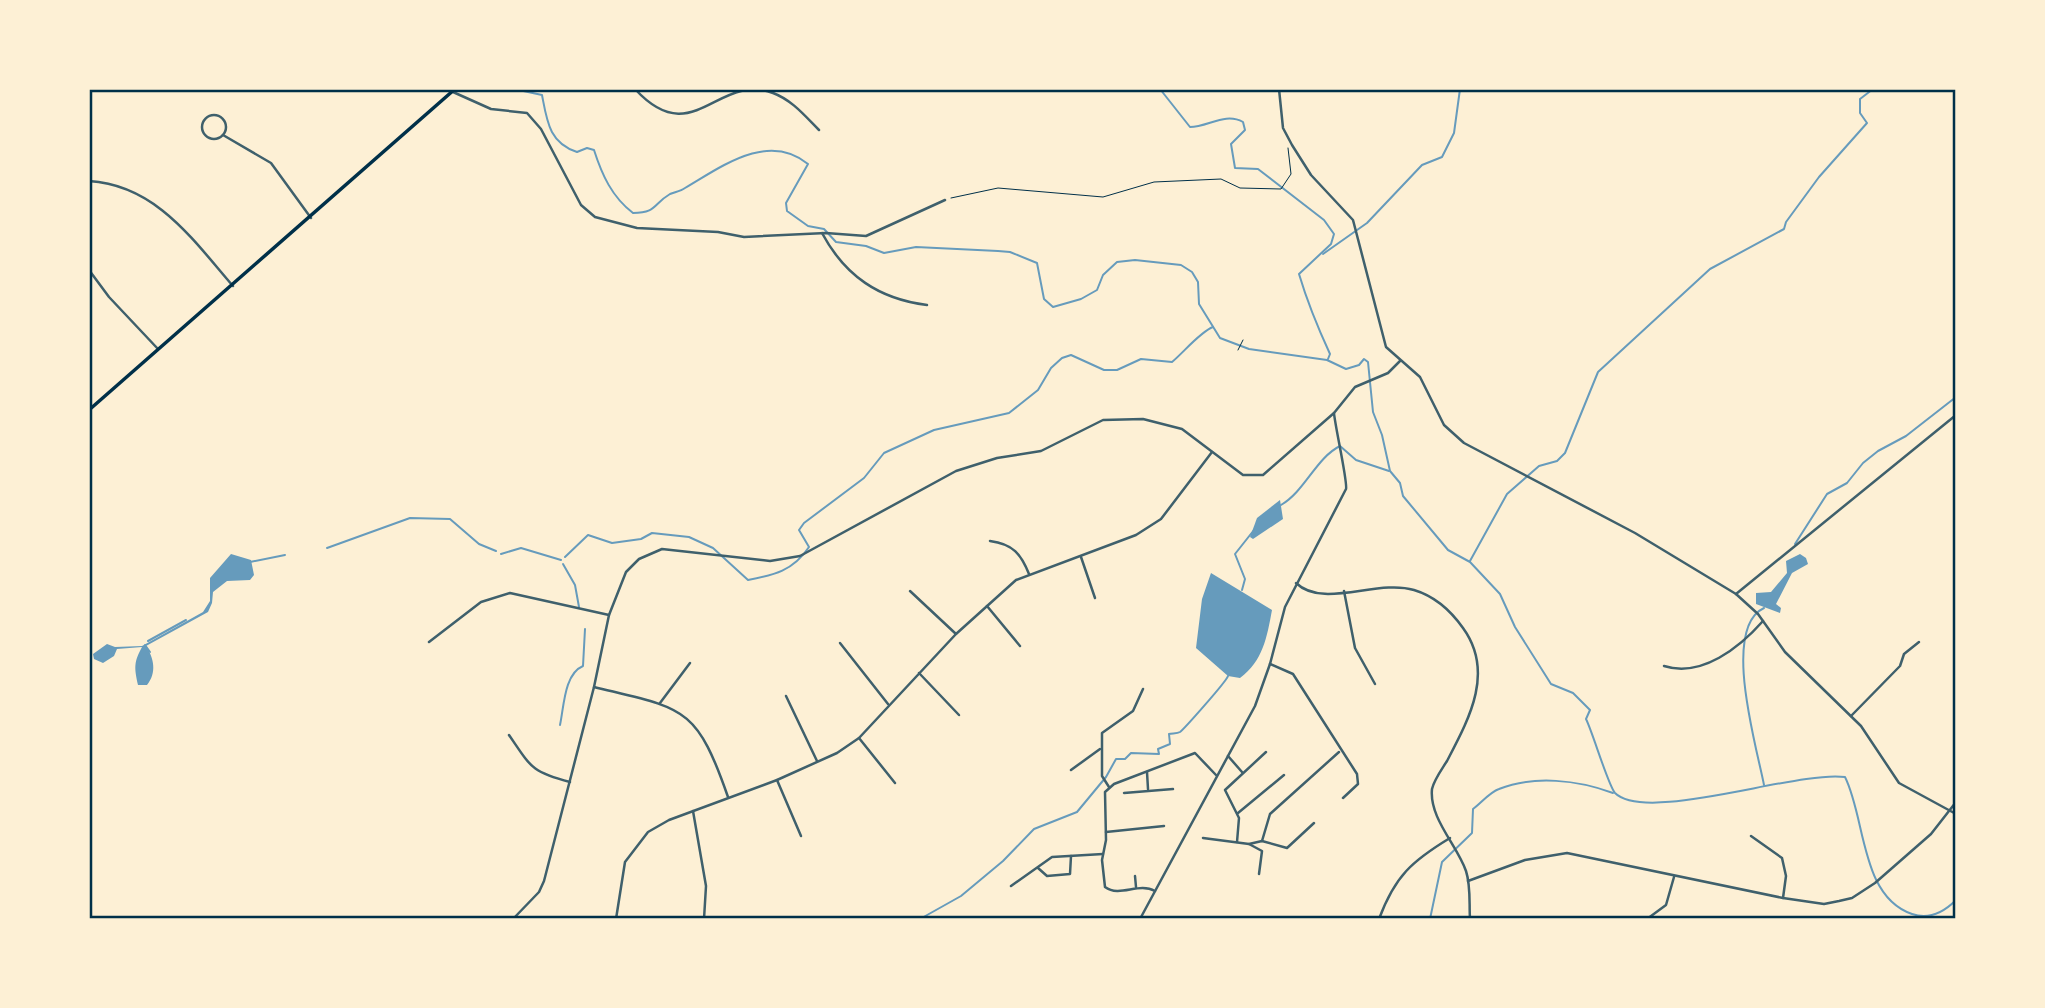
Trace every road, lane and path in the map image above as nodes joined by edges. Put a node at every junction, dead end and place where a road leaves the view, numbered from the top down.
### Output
1 (635, 89) edge
2 (1279, 89) edge
3 (454, 91) edge
4 (819, 130) dead end
5 (223, 135) junction
6 (1287, 148) dead end
7 (89, 181) edge
8 (945, 200) joint
9 (311, 218) junction
10 (824, 233) junction
11 (89, 270) edge
12 (233, 286) junction
13 (928, 305) dead end
14 (1243, 340) dead end
15 (158, 349) junction
16 (1238, 350) dead end
17 (1400, 361) junction
18 (89, 410) edge
19 (1334, 413) junction
20 (1956, 415) edge
21 (1212, 452) junction
22 (990, 541) dead end
23 (1081, 557) junction
24 (1029, 574) junction
25 (1296, 583) junction
26 (910, 591) dead end
27 (1345, 591) junction
28 (1736, 594) junction
29 (1095, 598) dead end
30 (987, 606) junction
31 (609, 615) junction
32 (1763, 621) junction
33 (956, 634) junction
34 (429, 642) dead end
35 (1919, 642) dead end
36 (840, 643) dead end
37 (1020, 646) dead end
38 (690, 663) dead end
39 (1270, 664) junction
40 (1664, 666) dead end
41 (919, 673) junction
42 (1375, 684) dead end
43 (594, 687) junction
44 (1143, 689) dead end
45 (786, 696) dead end
46 (660, 703) junction
47 (888, 704) junction
48 (959, 715) dead end
49 (1851, 716) junction
50 (509, 735) dead end
51 (859, 738) junction
52 (1100, 749) junction
53 (1266, 752) dead end
54 (1339, 752) junction
55 (1228, 756) junction
56 (817, 761) junction
57 (1071, 770) dead end
58 (1147, 772) junction
59 (1243, 773) junction
60 (1284, 775) dead end
61 (1216, 776) junction
62 (777, 780) junction
63 (570, 782) junction
64 (895, 783) dead end
65 (1109, 787) junction
66 (1173, 789) dead end
67 (1149, 790) junction
68 (1124, 793) dead end
69 (728, 797) junction
70 (1343, 798) dead end
71 (1956, 802) edge
72 (693, 810) junction
73 (1947, 810) junction
74 (1238, 813) junction
75 (1956, 814) edge
76 (1314, 823) dead end
77 (1164, 826) dead end
78 (1106, 832) junction
79 (1751, 835) dead end
80 (801, 836) dead end
81 (1203, 838) dead end
82 (1450, 838) junction
83 (1262, 841) junction
84 (1237, 842) junction
85 (1249, 844) junction
86 (1103, 854) junction
87 (1071, 856) junction
88 (1038, 868) junction
89 (1259, 874) dead end
90 (1136, 876) dead end
91 (1674, 877) junction
92 (1468, 881) junction
93 (1011, 887) dead end
94 (1136, 887) junction
95 (1154, 891) junction
96 (1783, 898) junction
97 (513, 919) edge
98 (616, 919) edge
99 (704, 919) edge
100 (1140, 919) edge
101 (1379, 919) edge
102 (1470, 919) edge
103 (1647, 919) edge

1 - 4 street
2 - 17 street
3 - 9 main road
3 - 10 street
5 - 5 street
5 - 9 street
6 - 8 path
7 - 12 street
8 - 10 street
9 - 12 main road
10 - 13 street
11 - 15 street
12 - 15 main road
14 - 16 path
15 - 18 main road
17 - 19 street
17 - 28 street
19 - 21 street
19 - 25 street
20 - 28 street
21 - 23 street
21 - 31 street
22 - 24 street
23 - 24 street
23 - 29 street
24 - 30 street
25 - 27 street
25 - 39 street
26 - 33 street
27 - 42 street
27 - 82 street
28 - 32 street
30 - 33 street
30 - 37 street
31 - 34 street
31 - 43 street
32 - 40 street
32 - 49 street
33 - 41 street
35 - 49 street
36 - 47 street
38 - 46 street
39 - 54 street
39 - 55 street
41 - 47 street
41 - 48 street
43 - 46 street
43 - 63 street
44 - 52 street
45 - 56 street
46 - 69 street
47 - 51 street
49 - 73 street
50 - 63 street
51 - 56 street
51 - 64 street
52 - 57 street
52 - 65 street
53 - 59 street
54 - 70 street
54 - 83 street
55 - 59 street
55 - 61 street
56 - 62 street
58 - 61 street
58 - 65 street
58 - 67 street
59 - 74 street
60 - 74 street
61 - 95 street
62 - 69 street
62 - 80 street
63 - 97 street
65 - 78 street
66 - 67 street
67 - 68 street
69 - 72 street
71 - 73 street
72 - 98 street
72 - 99 street
73 - 75 street
73 - 96 street
74 - 84 street
76 - 83 street
77 - 78 street
78 - 86 street
79 - 96 street
81 - 84 street
82 - 92 street
82 - 101 street
83 - 85 street
84 - 85 street
85 - 89 street
86 - 87 street
86 - 94 street
87 - 88 street
87 - 88 street
88 - 93 street
90 - 94 street
91 - 92 street
91 - 96 street
91 - 103 street
92 - 102 street
94 - 95 street
95 - 100 street

